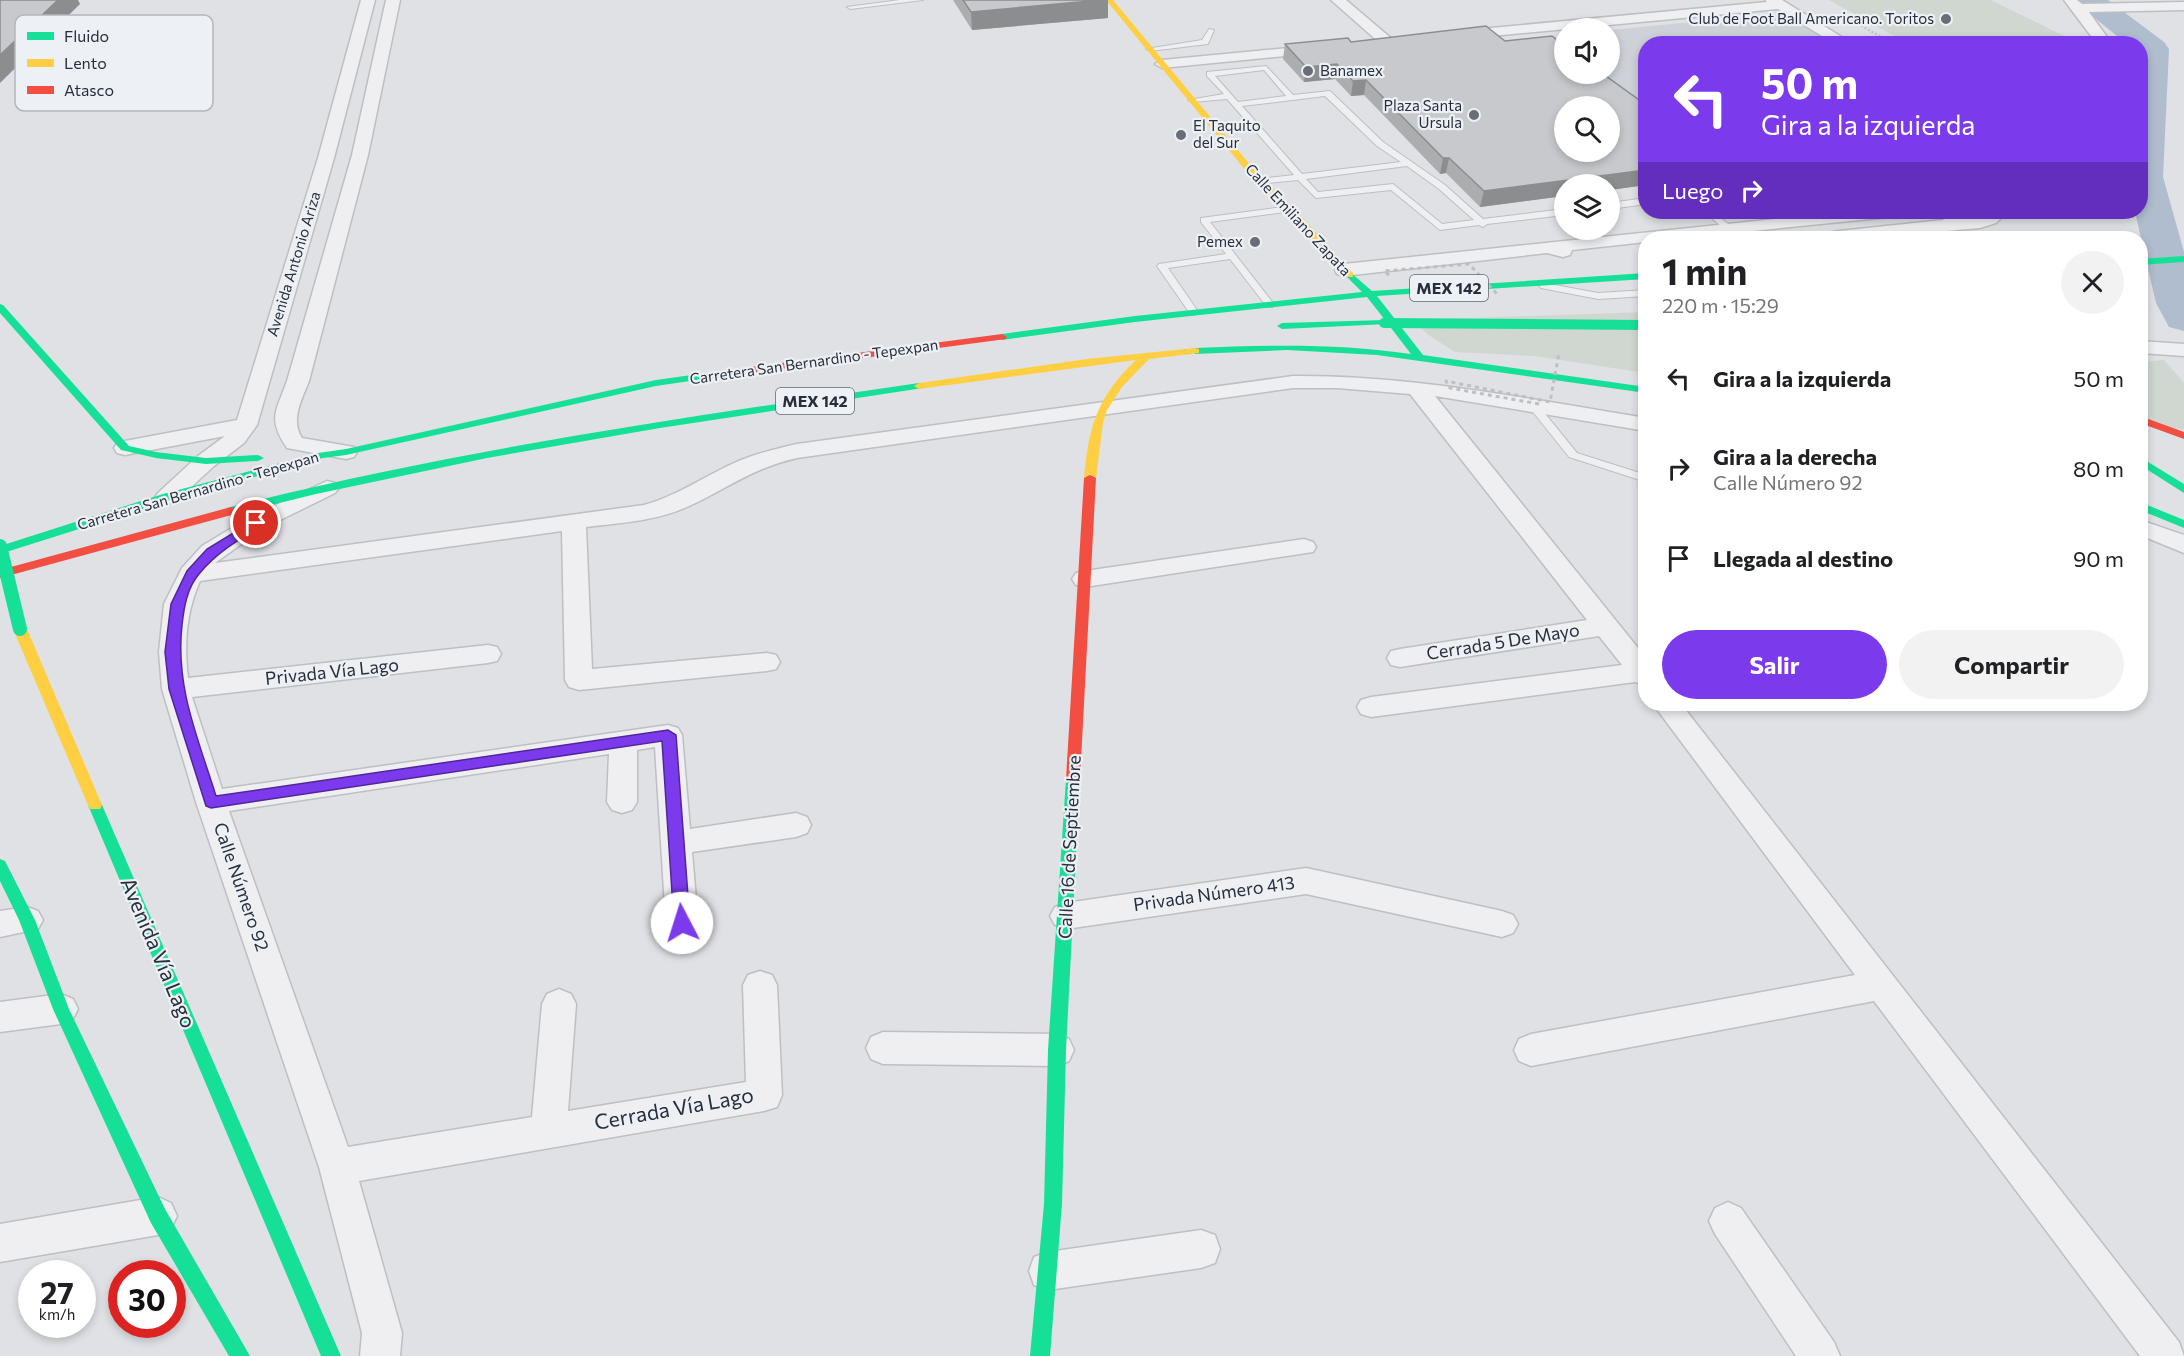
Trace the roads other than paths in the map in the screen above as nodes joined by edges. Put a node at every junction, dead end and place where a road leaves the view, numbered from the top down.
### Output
1 (368, 0) edge
2 (393, 0) edge
3 (920, 0) edge
4 (1109, 0) edge
5 (1338, 0) edge
6 (1776, 2) edge
7 (2079, 5) edge
8 (2124, 5) edge
9 (2184, 6) edge
10 (850, 7) dead end
11 (1211, 30) dead end
12 (1833, 36) edge
13 (2100, 36) edge
14 (1444, 37) edge
15 (1363, 45) edge
16 (1339, 47) edge
17 (1150, 49) junction
18 (1162, 64) junction
19 (1230, 96) junction
20 (1293, 98) junction
21 (1192, 100) junction
22 (1238, 105) junction
23 (360, 155) junction
24 (326, 158) junction
25 (1406, 164) junction
26 (1299, 176) junction
27 (1259, 182) junction
28 (1638, 202) edge
29 (1620, 205) edge
30 (1290, 209) junction
31 (1554, 213) edge
32 (1717, 219) edge
33 (1805, 219) edge
34 (1970, 219) edge
35 (1483, 224) junction
36 (1758, 225) junction
37 (1729, 228) junction
38 (1700, 231) edge
39 (1765, 231) edge
40 (1872, 231) edge
41 (1638, 238) edge
42 (1547, 247) junction
43 (1232, 256) junction
44 (1638, 256) edge
45 (2184, 259) edge
46 (2148, 261) edge
47 (1344, 270) junction
48 (1638, 276) edge
49 (1527, 283) junction
50 (1370, 294) junction
51 (1638, 294) edge
52 (1270, 305) junction
53 (0, 307) edge
54 (1194, 313) junction
55 (1638, 325) edge
56 (1271, 326) dead end
57 (2148, 347) edge
58 (2184, 351) edge
59 (1146, 356) junction
60 (1418, 356) junction
61 (1417, 388) junction
62 (1638, 389) edge
63 (1534, 407) junction
64 (1100, 408) junction
65 (2148, 421) edge
66 (1638, 424) edge
67 (246, 425) junction
68 (2184, 436) edge
69 (2162, 441) dead end
70 (2184, 442) edge
71 (125, 448) junction
72 (427, 448) dead end
73 (346, 452) junction
74 (322, 455) junction
75 (395, 456) dead end
76 (206, 460) junction
77 (2148, 465) edge
78 (1638, 476) edge
79 (328, 487) junction
80 (2184, 489) edge
81 (167, 497) junction
82 (2148, 509) edge
83 (148, 517) dead end
84 (574, 524) junction
85 (2184, 524) edge
86 (2148, 530) edge
87 (2184, 546) edge
88 (1304, 547) dead end
89 (0, 550) edge
90 (0, 574) edge
91 (191, 574) junction
92 (1085, 579) junction
93 (1606, 626) junction
94 (488, 654) dead end
95 (1400, 658) dead end
96 (767, 662) dead end
97 (1638, 667) edge
98 (1638, 676) edge
99 (176, 689) junction
100 (1371, 707) dead end
101 (1671, 711) edge
102 (623, 742) junction
103 (211, 802) junction
104 (622, 802) dead end
105 (796, 825) dead end
106 (675, 843) junction
107 (0, 865) edge
108 (1066, 916) junction
109 (14, 922) edge
110 (682, 923) dead end
111 (1502, 924) dead end
112 (760, 985) dead end
113 (1881, 985) junction
114 (559, 1005) dead end
115 (61, 1009) junction
116 (0, 1017) edge
117 (883, 1048) dead end
118 (1057, 1050) junction
119 (1531, 1050) dead end
120 (549, 1131) junction
121 (337, 1167) junction
122 (158, 1216) junction
123 (1728, 1221) dead end
124 (0, 1243) edge
125 (1201, 1249) dead end
126 (1048, 1271) junction
127 (240, 1356) edge
128 (331, 1356) edge
129 (380, 1356) edge
130 (1040, 1356) edge
131 (1820, 1356) edge
132 (2165, 1356) edge

1 - 24 street, Avenida Antonio Ariza
2 - 23 street, Avenida Antonio Ariza
3 - 10 lane
4 - 17 main road, Calle Emiliano Zapata
5 - 15 street
6 - 12 street
6 - 14 street
7 - 8 street
7 - 13 street
8 - 9 street
11 - 17 lane
16 - 18 street
17 - 18 main road, Calle Emiliano Zapata
18 - 21 main road, Calle Emiliano Zapata
19 - 20 lane
19 - 21 lane
19 - 22 lane
20 - 22 lane
20 - 25 lane
21 - 27 main road, Calle Emiliano Zapata
22 - 26 lane
23 - 24 street
23 - 73 street, Avenida Antonio Ariza
24 - 67 street, Avenida Antonio Ariza
25 - 26 lane
25 - 35 lane
26 - 27 lane
26 - 35 lane
27 - 30 main road, Calle Emiliano Zapata
28 - 29 lane
30 - 43 lane
30 - 47 main road, Calle Emiliano Zapata
31 - 35 lane
32 - 37 lane
33 - 36 street
34 - 40 street
36 - 37 street
36 - 39 street
37 - 38 street
41 - 42 street
42 - 44 street
42 - 47 street
43 - 52 lane
43 - 54 lane
45 - 46 main road
47 - 50 main road, Calle Emiliano Zapata
48 - 49 main road, Carretera San Bernardino - Tepexpan / MEX 142
49 - 50 main road, Carretera San Bernardino - Tepexpan / MEX 142
49 - 51 lane
50 - 52 main road, Carretera San Bernardino - Tepexpan / MEX 142
50 - 60 main road, Calle Emiliano Zapata
52 - 54 main road, Carretera San Bernardino - Tepexpan / MEX 142
53 - 71 main road
54 - 73 main road, Carretera San Bernardino - Tepexpan / MEX 142
55 - 56 main road, bridge
57 - 58 street
59 - 60 main road, Carretera San Bernardino - Tepexpan / MEX 142
59 - 64 main road, Calle 16 de Septiembre
59 - 79 main road, Carretera San Bernardino - Tepexpan / MEX 142
60 - 62 main road, Carretera San Bernardino - Tepexpan / MEX 142
61 - 63 street
61 - 64 street
61 - 93 street
63 - 66 street
63 - 78 lane
64 - 84 street
64 - 92 main road, Calle 16 de Septiembre
65 - 68 main road
67 - 71 street
67 - 76 street, Avenida Antonio Ariza
69 - 70 main road
71 - 76 main road
72 - 75 main road
73 - 74 main road, Carretera San Bernardino - Tepexpan / MEX 142
74 - 76 main road
74 - 81 main road, Carretera San Bernardino - Tepexpan / MEX 142
76 - 81 street, Avenida Antonio Ariza
77 - 80 main road
79 - 90 main road, Carretera San Bernardino - Tepexpan / MEX 142
79 - 91 street, Calle Número 92
81 - 89 main road, Carretera San Bernardino - Tepexpan / MEX 142
82 - 85 main road
83 - 89 main road
84 - 91 street
84 - 96 street
86 - 87 street
88 - 92 street
89 - 128 main road, Avenida Vía Lago, bridge
91 - 99 street, Calle Número 92
92 - 108 main road, Calle 16 de Septiembre
93 - 95 street, Cerrada 5 De Mayo
93 - 97 street
94 - 99 street, Privada Vía Lago
98 - 100 street
99 - 103 street, Calle Número 92
101 - 113 street
102 - 103 street
102 - 104 street
102 - 106 street
103 - 121 street, Calle Número 92
105 - 106 street
106 - 110 street
107 - 109 main road
108 - 111 street, Privada Número 413
108 - 118 main road, Calle 16 de Septiembre
109 - 115 main road
112 - 120 street, Cerrada Vía Lago
113 - 119 street
113 - 132 street
114 - 120 street
115 - 116 street
115 - 122 main road
117 - 118 street
118 - 126 main road, Calle 16 de Septiembre
120 - 121 street, Cerrada Vía Lago
121 - 129 street, Calle Número 92
122 - 124 street
122 - 127 main road
123 - 131 street
125 - 126 street
126 - 130 main road, Calle 16 de Septiembre

